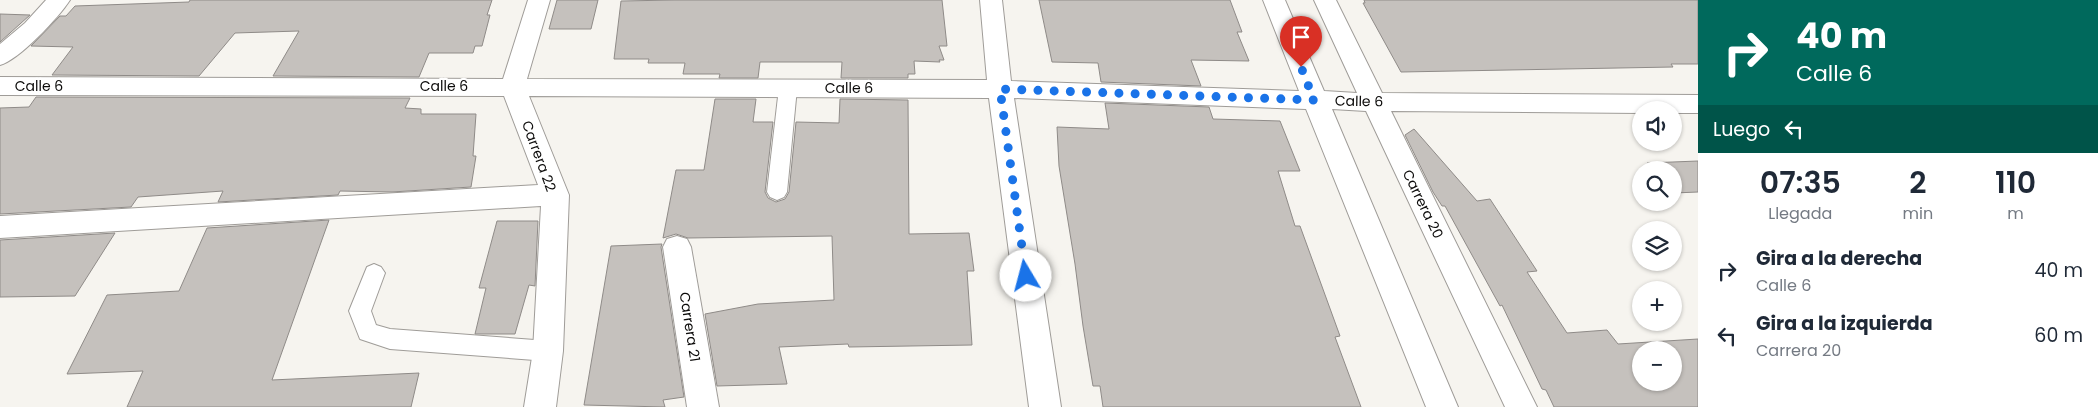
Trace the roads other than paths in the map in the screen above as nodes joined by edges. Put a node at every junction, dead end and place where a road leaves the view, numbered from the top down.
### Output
1 (59, 0) edge
2 (539, 0) edge
3 (991, 0) edge
4 (1274, 0) edge
5 (1325, 0) edge
6 (0, 57) edge
7 (0, 86) edge
8 (513, 86) junction
9 (788, 88) junction
10 (1000, 89) junction
11 (1314, 100) junction
12 (1374, 102) junction
13 (1698, 104) edge
14 (777, 192) dead end
15 (555, 195) junction
16 (0, 227) edge
17 (676, 247) dead end
18 (374, 273) dead end
19 (548, 351) junction
20 (540, 407) edge
21 (703, 407) edge
22 (1045, 407) edge
23 (1442, 407) edge
24 (1522, 407) edge

1 - 6 street
2 - 8 street
3 - 10 street
4 - 11 street
5 - 12 street, Carrera 20
7 - 8 street, Calle 6
8 - 9 street, Calle 6
8 - 15 street, Carrera 22
9 - 10 street, Calle 6
9 - 14 lane
10 - 11 street, Calle 6
10 - 22 street
11 - 12 street, Calle 6
11 - 23 street
12 - 13 street, Calle 6
12 - 24 street, Carrera 20
15 - 16 street
15 - 19 street, Carrera 22
17 - 21 street, Carrera 21
18 - 19 lane
19 - 20 street, Carrera 22

